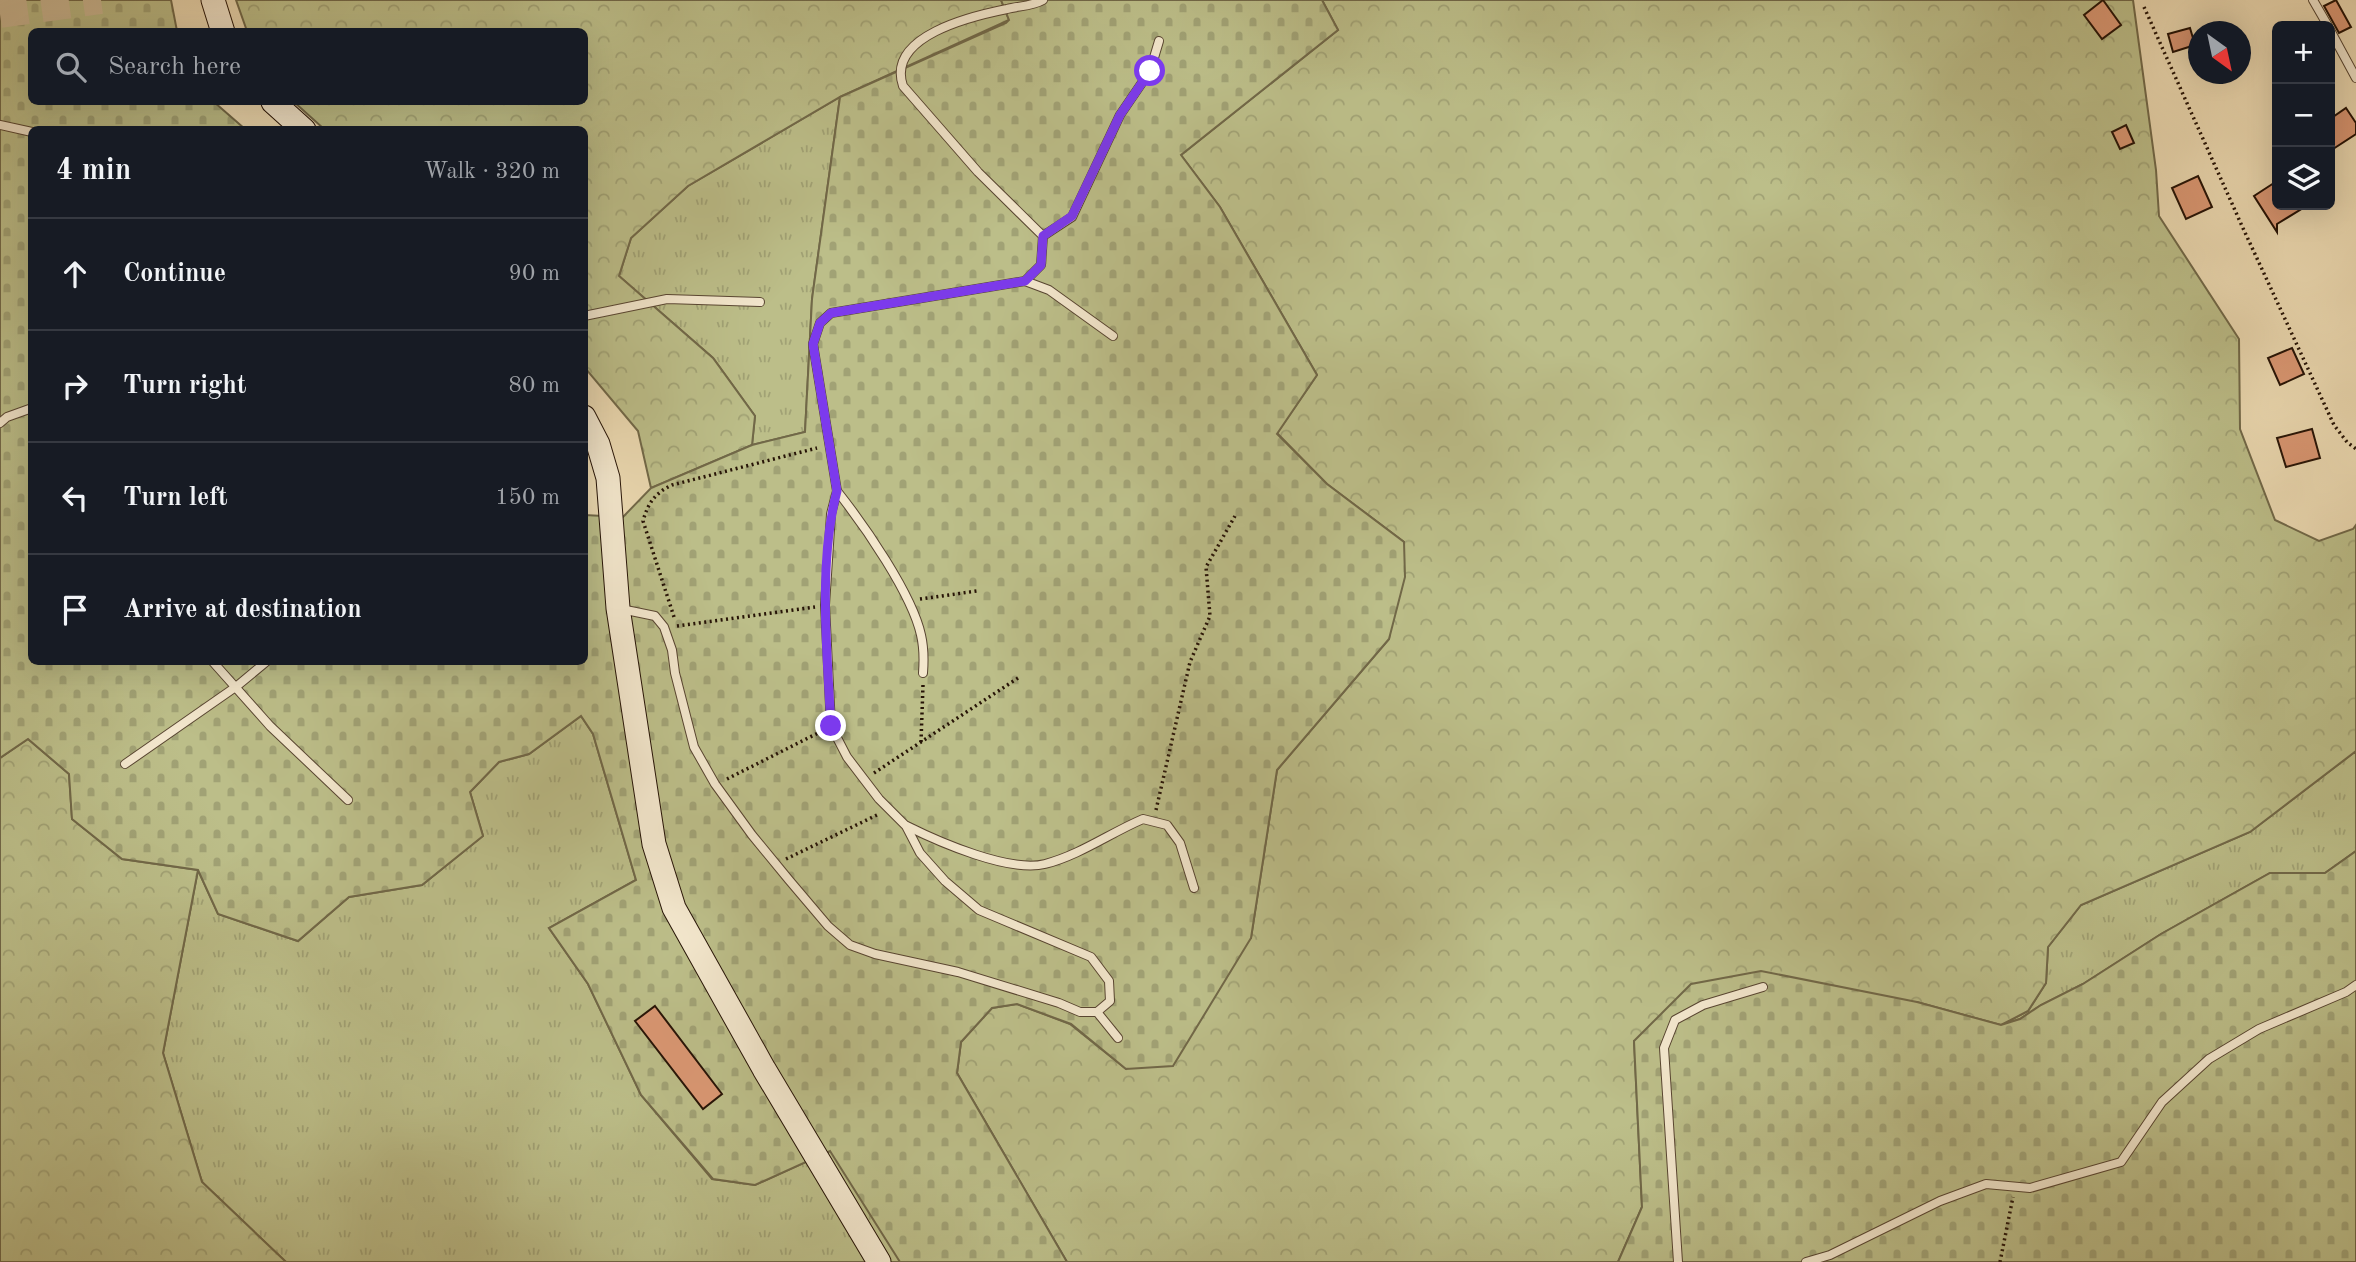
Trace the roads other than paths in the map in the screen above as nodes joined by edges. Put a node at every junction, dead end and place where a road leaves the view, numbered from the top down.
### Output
1 (213, 0) edge
2 (1043, 0) edge
3 (2314, 0) edge
4 (2325, 21) edge
5 (222, 28) edge
6 (2335, 39) edge
7 (1159, 41) dead end
8 (2356, 78) edge
9 (276, 105) edge
10 (0, 125) edge
11 (299, 126) edge
12 (28, 131) edge
13 (1043, 236) junction
14 (1025, 281) junction
15 (760, 302) dead end
16 (588, 315) edge
17 (1113, 337) dead end
18 (28, 409) edge
19 (0, 423) edge
20 (588, 425) edge
21 (837, 491) junction
22 (618, 608) junction
23 (217, 665) edge
24 (262, 665) edge
25 (923, 673) road end
26 (237, 686) junction
27 (125, 764) dead end
28 (348, 800) dead end
29 (906, 826) junction
30 (1194, 888) dead end
31 (2356, 985) edge
32 (1763, 987) dead end
33 (1097, 1012) junction
34 (1118, 1038) dead end
35 (879, 1262) edge
36 (1678, 1262) edge
37 (1806, 1262) edge

1 - 5 street
2 - 13 lane
3 - 4 lane
6 - 8 lane
7 - 13 lane
9 - 11 street
10 - 12 lane
13 - 14 lane
14 - 17 lane
14 - 21 lane
15 - 16 lane
18 - 19 lane
20 - 22 street
21 - 25 lane
21 - 29 lane
22 - 33 lane
22 - 35 street
23 - 26 lane
24 - 26 lane
26 - 27 lane
26 - 28 lane
29 - 30 lane
29 - 33 lane
31 - 37 lane
32 - 36 lane
33 - 34 lane

